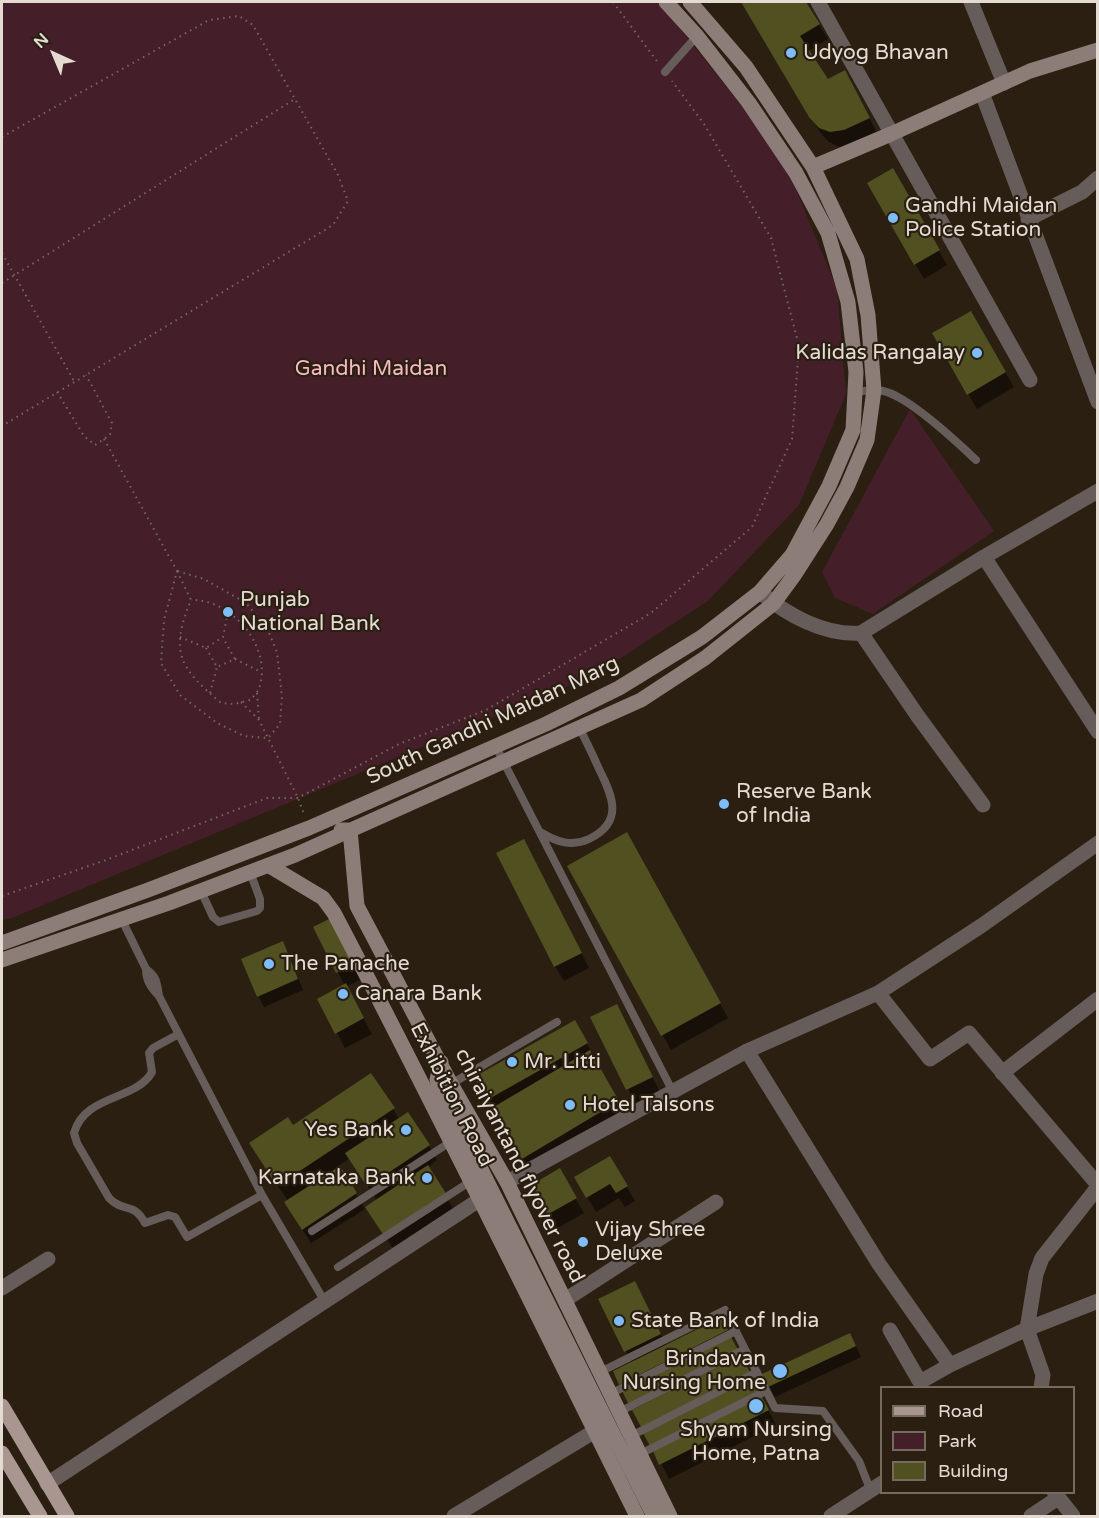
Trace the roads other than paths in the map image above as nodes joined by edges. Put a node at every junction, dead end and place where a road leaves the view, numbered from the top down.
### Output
1 (666, 2) edge
2 (690, 2) edge
3 (818, 2) edge
4 (971, 2) edge
5 (697, 36) junction
6 (1098, 50) edge
7 (665, 72) road end
8 (1004, 83) junction
9 (982, 93) junction
10 (891, 134) junction
11 (813, 167) junction
12 (1098, 178) edge
13 (1028, 219) junction
14 (1029, 380) dead end
15 (874, 390) junction
16 (855, 392) junction
17 (1095, 392) edge
18 (976, 460) dead end
19 (1098, 490) edge
20 (984, 557) junction
21 (760, 592) junction
22 (773, 604) junction
23 (861, 633) junction
24 (579, 727) junction
25 (1098, 732) edge
26 (496, 747) junction
27 (504, 761) junction
28 (983, 805) dead end
29 (309, 828) junction
30 (350, 830) junction
31 (541, 832) junction
32 (1098, 843) edge
33 (268, 865) junction
34 (249, 872) junction
35 (201, 891) junction
36 (122, 918) junction
37 (2, 943) edge
38 (2, 960) edge
39 (879, 993) junction
40 (1098, 999) edge
41 (557, 1022) dead end
42 (177, 1035) junction
43 (747, 1051) junction
44 (416, 1070) junction
45 (1002, 1073) junction
46 (444, 1086) junction
47 (673, 1092) junction
48 (452, 1140) junction
49 (471, 1182) junction
50 (507, 1182) junction
51 (1098, 1186) edge
52 (262, 1195) junction
53 (480, 1200) junction
54 (716, 1202) dead end
55 (312, 1231) dead end
56 (48, 1259) dead end
57 (338, 1268) dead end
58 (2, 1288) edge
59 (565, 1300) junction
60 (1098, 1301) edge
61 (325, 1302) junction
62 (1028, 1329) junction
63 (890, 1330) dead end
64 (736, 1331) junction
65 (745, 1349) junction
66 (950, 1365) junction
67 (600, 1372) junction
68 (757, 1372) junction
69 (1041, 1386) edge
70 (766, 1390) junction
71 (610, 1394) junction
72 (2, 1406) edge
73 (619, 1412) junction
74 (595, 1431) junction
75 (631, 1436) junction
76 (2, 1453) edge
77 (640, 1454) junction
78 (47, 1484) junction
79 (876, 1486) edge
80 (1056, 1495) edge
81 (40, 1516) edge
82 (67, 1516) edge
83 (454, 1516) edge
84 (637, 1516) edge
85 (654, 1516) edge
86 (670, 1516) edge
87 (831, 1516) edge
88 (1030, 1516) edge
89 (1073, 1516) edge

1 - 5 main road, South Gandhi Maidan Marg
2 - 11 main road
3 - 10 street
4 - 8 street
5 - 7 lane
5 - 16 main road, South Gandhi Maidan Marg
6 - 8 main road
8 - 9 main road
9 - 10 main road
9 - 13 street
10 - 11 main road
10 - 14 street
11 - 15 main road
12 - 13 street
13 - 17 street
15 - 16 lane
15 - 18 lane
15 - 22 main road
16 - 21 main road, South Gandhi Maidan Marg
19 - 20 street
20 - 23 street
20 - 25 street
21 - 22 street
21 - 26 main road, South Gandhi Maidan Marg
22 - 23 street
22 - 24 main road
23 - 28 street
24 - 27 main road
24 - 31 lane
26 - 27 lane
26 - 29 main road, South Gandhi Maidan Marg
27 - 30 main road
27 - 31 lane
29 - 30 main road
29 - 37 main road, South Gandhi Maidan Marg
30 - 33 main road
30 - 46 main road, chiraiyantand flyover road
31 - 47 lane
32 - 39 street
33 - 34 main road
33 - 44 main road, Exhibition Road
34 - 35 main road
34 - 35 lane
35 - 36 main road
36 - 38 main road
36 - 42 lane
39 - 43 street
39 - 45 street
40 - 45 street
41 - 46 lane
42 - 52 lane
42 - 52 lane
43 - 47 street
43 - 66 street
44 - 46 main road
44 - 48 main road, Exhibition Road
45 - 51 street
46 - 50 main road, chiraiyantand flyover road
46 - 85 main road
47 - 50 street
48 - 49 main road, Exhibition Road
48 - 55 lane
49 - 53 main road, Exhibition Road
49 - 57 lane
50 - 59 main road, chiraiyantand flyover road
51 - 62 street
52 - 61 lane
53 - 61 street
53 - 74 main road, Exhibition Road
54 - 59 street
56 - 58 street
59 - 67 main road, chiraiyantand flyover road
60 - 62 street
61 - 78 street
62 - 66 street
62 - 69 street
63 - 66 street
64 - 65 lane
64 - 67 lane
64 - 71 lane
65 - 68 lane
65 - 73 lane
67 - 71 main road, chiraiyantand flyover road
68 - 70 lane
68 - 75 lane
70 - 77 lane
70 - 79 lane
71 - 73 main road, chiraiyantand flyover road
72 - 78 main road
73 - 75 main road, chiraiyantand flyover road
74 - 83 street
74 - 84 main road, Exhibition Road
75 - 77 main road, chiraiyantand flyover road
76 - 81 main road
77 - 86 main road, chiraiyantand flyover road
78 - 82 main road
79 - 87 street
80 - 88 street
80 - 89 street

